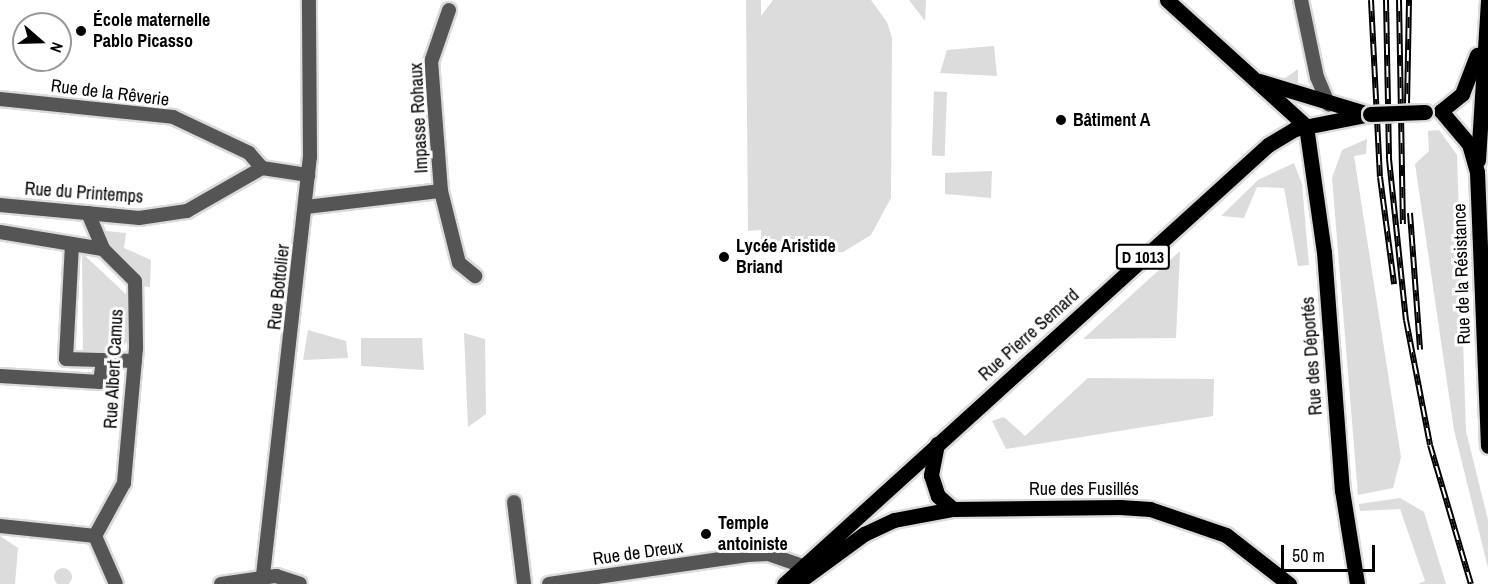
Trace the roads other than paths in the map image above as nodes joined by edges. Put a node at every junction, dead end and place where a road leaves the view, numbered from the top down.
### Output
1 (309, 0) edge
2 (1167, 0) edge
3 (1301, 0) edge
4 (1488, 0) edge
5 (449, 10) dead end
6 (1483, 40) junction
7 (1253, 79) junction
8 (0, 99) edge
9 (1329, 105) junction
10 (1441, 111) junction
11 (1288, 114) junction
12 (1370, 114) junction
13 (1306, 126) junction
14 (1285, 132) junction
15 (262, 168) junction
16 (1478, 172) junction
17 (308, 175) junction
18 (441, 191) junction
19 (0, 205) edge
20 (306, 207) junction
21 (88, 213) junction
22 (0, 232) edge
23 (72, 244) junction
24 (103, 249) junction
25 (475, 276) dead end
26 (103, 360) junction
27 (135, 361) junction
28 (0, 376) edge
29 (1487, 432) edge
30 (937, 444) junction
31 (1488, 446) edge
32 (514, 502) dead end
33 (953, 508) junction
34 (0, 526) edge
35 (95, 536) junction
36 (803, 566) junction
37 (263, 580) edge
38 (116, 584) edge
39 (221, 584) edge
40 (300, 584) edge
41 (524, 584) edge
42 (549, 584) edge
43 (784, 584) edge
44 (796, 584) edge
45 (1289, 584) edge
46 (1357, 584) edge

1 - 17 street, Rue Bottolier
2 - 7 main road
3 - 9 street
4 - 6 main road
5 - 18 street, Impasse Rohaux
6 - 10 main road
6 - 16 main road
7 - 9 main road
7 - 11 main road
8 - 15 street, Rue de la Rêverie
9 - 12 main road
10 - 12 main road, D 1013, bridge
10 - 16 main road, Rue de la Résistance
11 - 13 main road
11 - 14 main road
12 - 13 main road, D 1013
13 - 14 main road, Rue Pierre Semard / D 1013
13 - 46 main road, Rue des Déportés
14 - 30 main road, Rue Pierre Semard / D 1013
15 - 17 street
15 - 21 street, Rue du Printemps
16 - 29 main road, Rue de la Résistance
17 - 20 street, Rue Bottolier
18 - 20 street, Impasse Rohaux
18 - 25 street, Impasse Rohaux
19 - 21 street, Rue du Printemps
20 - 37 street, Rue Bottolier
21 - 24 street, Rue Albert Camus
22 - 23 street
23 - 24 street
23 - 26 street
24 - 27 street, Rue Albert Camus
26 - 27 street
26 - 28 street
27 - 35 street, Rue Albert Camus
29 - 31 main road, Rue de la Résistance
30 - 33 main road
30 - 36 main road, Rue Pierre Semard / D 1013
32 - 41 street
33 - 44 main road, Rue des Fusillés
33 - 45 main road, Rue des Fusillés
34 - 35 street
35 - 38 street
36 - 42 street, Rue de Dreux
36 - 43 main road, Rue Pierre Semard / D 1013
37 - 39 street
37 - 40 street

